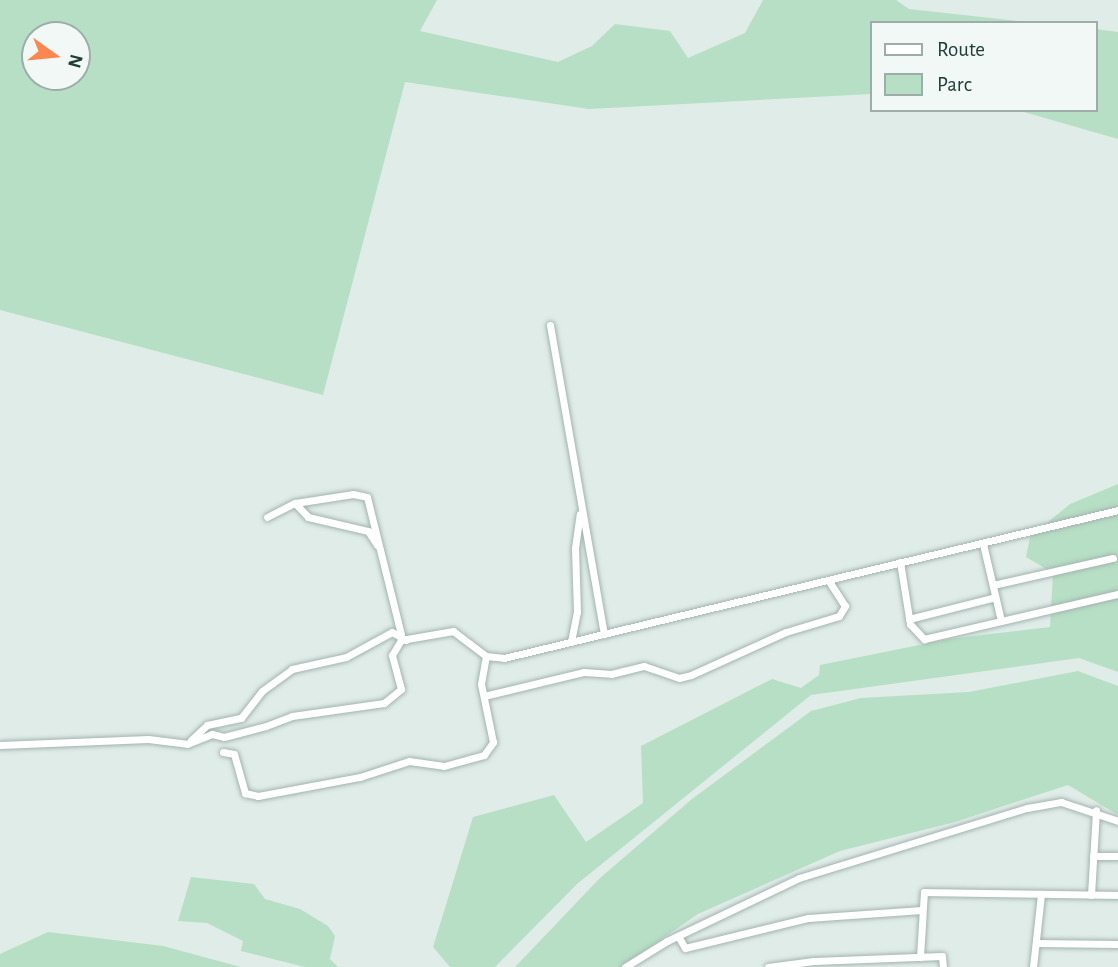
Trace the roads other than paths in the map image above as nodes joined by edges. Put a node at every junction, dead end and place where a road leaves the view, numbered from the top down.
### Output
1 (550, 325) dead end
2 (295, 503) junction
3 (581, 510) junction
4 (1118, 510) edge
5 (267, 517) dead end
6 (983, 544) junction
7 (379, 548) junction
8 (1112, 558) dead end
9 (900, 562) junction
10 (828, 580) junction
11 (993, 585) junction
12 (1118, 594) edge
13 (995, 597) junction
14 (909, 619) junction
15 (1001, 621) junction
16 (604, 634) junction
17 (403, 637) junction
18 (571, 642) junction
19 (486, 656) junction
20 (484, 696) junction
21 (187, 744) junction
22 (0, 745) edge
23 (223, 752) dead end
24 (1096, 810) junction
25 (1118, 821) edge
26 (1093, 856) junction
27 (1118, 856) edge
28 (1041, 895) junction
29 (1091, 895) junction
30 (1118, 895) edge
31 (922, 910) junction
32 (678, 936) junction
33 (1036, 943) junction
34 (1118, 944) edge
35 (920, 957) junction
36 (625, 967) edge
37 (768, 967) edge
38 (943, 967) edge
39 (1033, 967) edge

1 - 3 street
2 - 5 street
2 - 7 street
2 - 7 street
3 - 16 street
3 - 18 street
4 - 6 street
6 - 9 street
6 - 11 street
7 - 17 street
8 - 11 street
9 - 10 street
9 - 14 street
10 - 16 street
10 - 20 street
11 - 13 street
12 - 15 street
13 - 14 street
13 - 15 street
14 - 15 street
16 - 18 street
17 - 19 street
17 - 21 street
17 - 21 street
18 - 19 street
19 - 20 street
20 - 23 street
21 - 22 street
24 - 25 street
24 - 26 street
24 - 32 street
26 - 27 street
26 - 29 street
28 - 29 street
28 - 31 street
28 - 33 street
29 - 30 street
31 - 32 street
31 - 35 street
32 - 36 street
33 - 34 street
33 - 39 street
35 - 37 street
35 - 38 street

